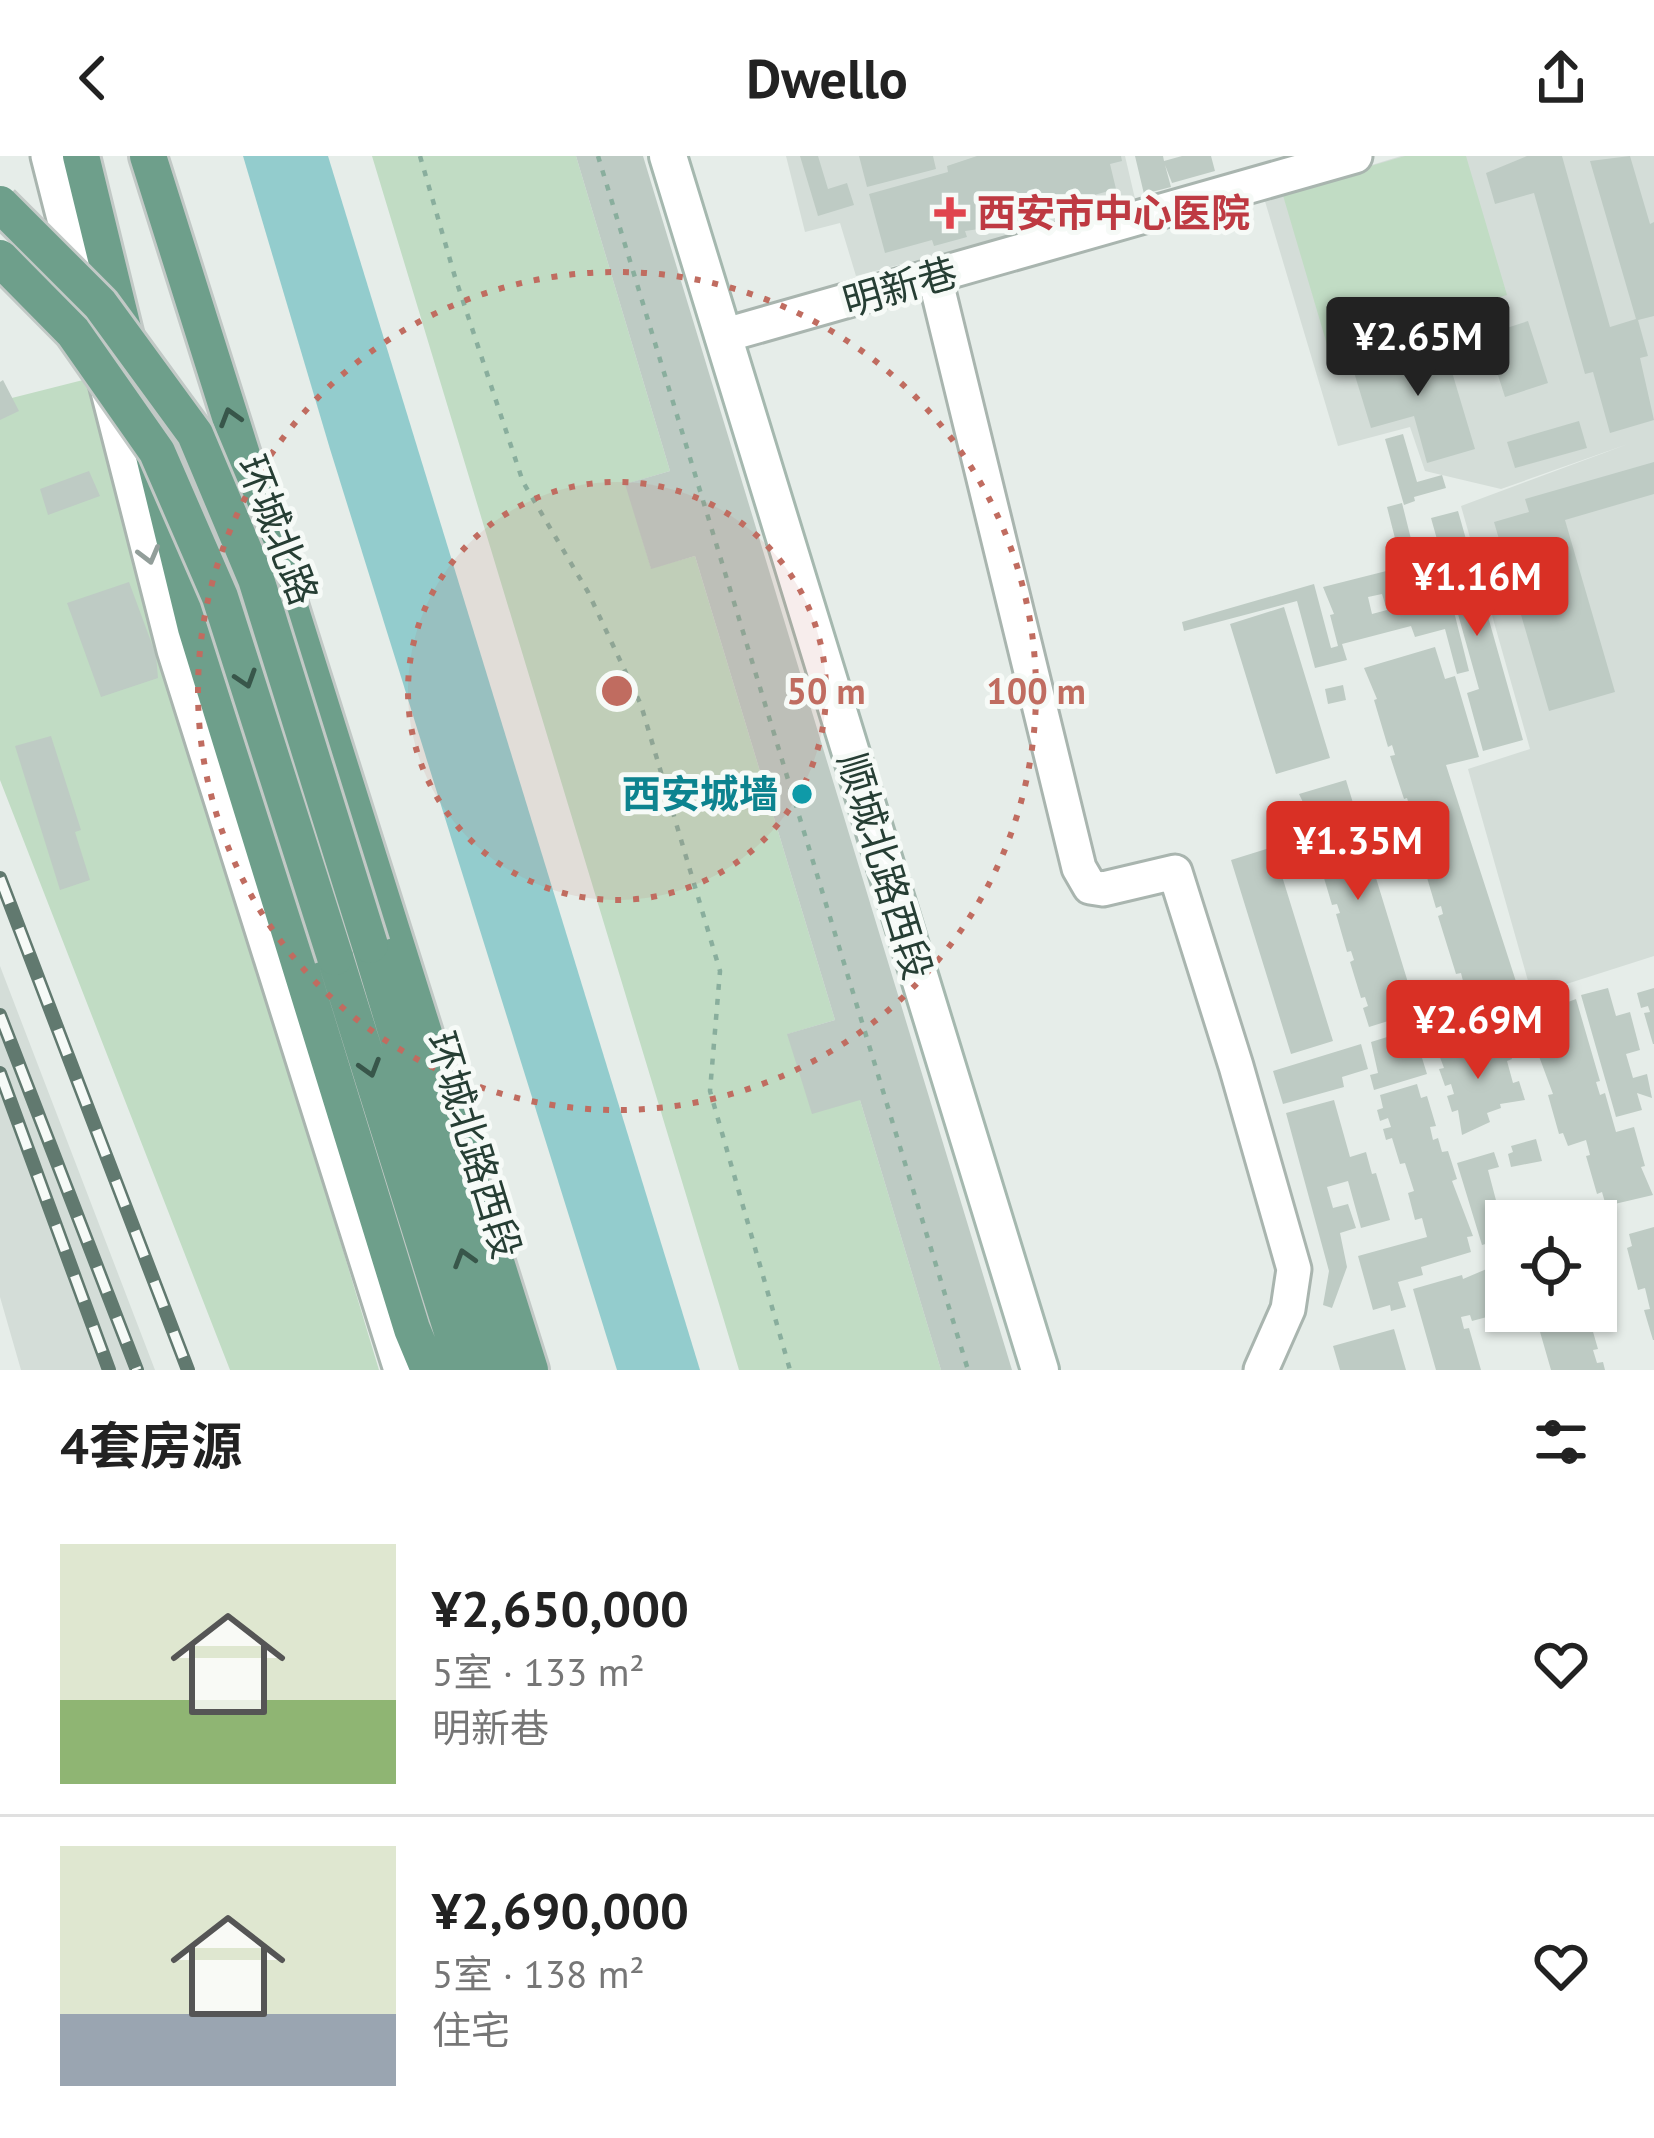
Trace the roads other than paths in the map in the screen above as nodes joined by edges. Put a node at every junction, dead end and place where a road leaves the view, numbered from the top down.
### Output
1 (48, 156) edge
2 (81, 156) edge
3 (148, 156) edge
4 (668, 156) edge
5 (1355, 156) edge
6 (0, 204) edge
7 (0, 258) edge
8 (935, 278) junction
9 (722, 336) junction
10 (370, 945) joint
11 (335, 957) joint
12 (401, 1370) edge
13 (429, 1370) edge
14 (464, 1370) edge
15 (498, 1370) edge
16 (530, 1370) edge
17 (1040, 1370) edge
18 (1261, 1370) edge

1 -> 12 street
2 - 13 main road
16 -> 3 main road
4 - 9 street, 顺城北路西段
5 - 8 street, 明新巷
6 - 10 main road, 环城北路, bridge
7 -> 11 main road, 环城北路, bridge
8 - 9 street, 明新巷
8 - 18 street
9 - 17 street, 顺城北路西段
15 -> 10 main road, 环城北路西段
11 -> 14 main road, 环城北路西段

